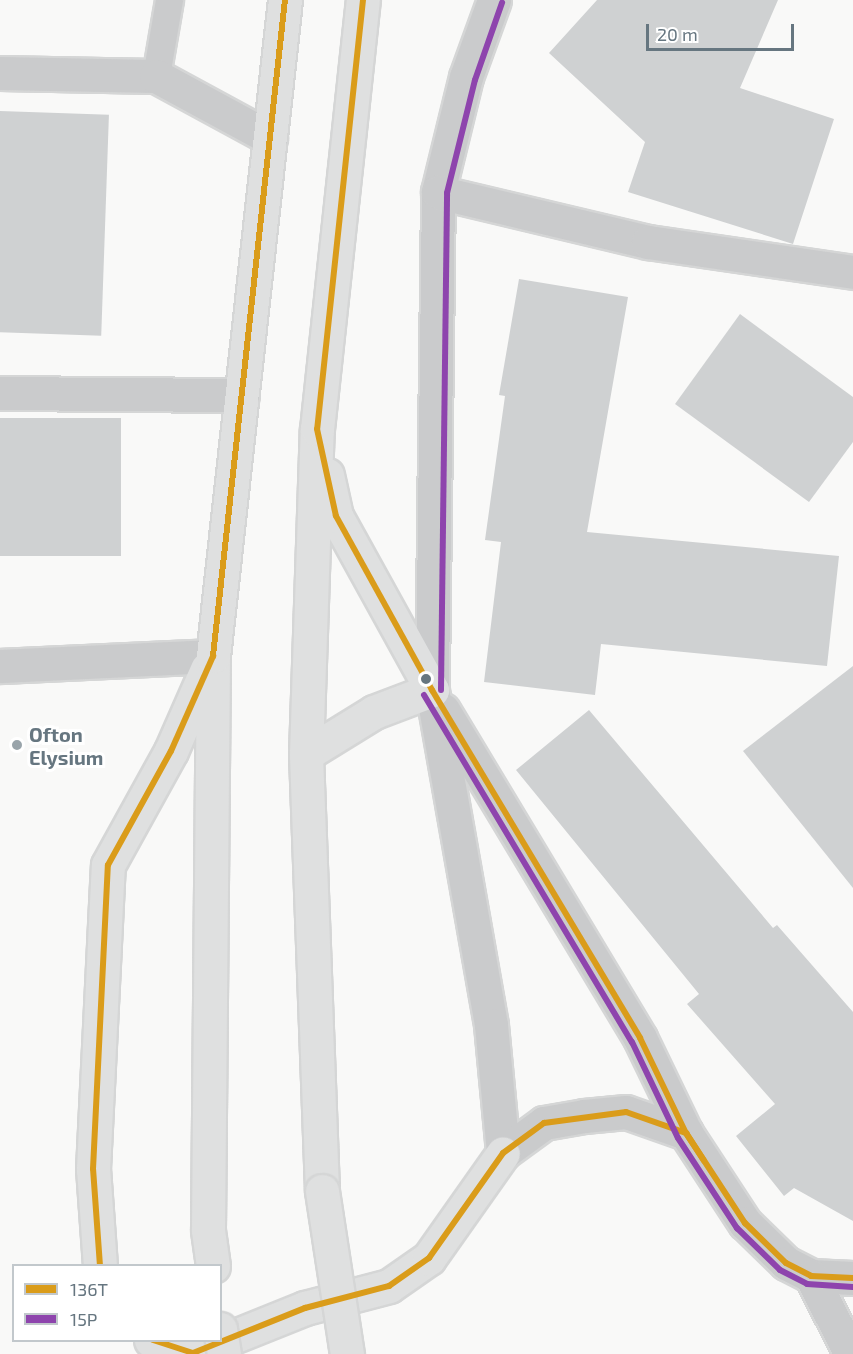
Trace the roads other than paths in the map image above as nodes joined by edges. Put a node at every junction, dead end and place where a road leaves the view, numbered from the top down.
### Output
1 (169, 0) edge
2 (285, 0) edge
3 (363, 0) edge
4 (494, 0) edge
5 (0, 73) edge
6 (156, 76) junction
7 (270, 138) junction
8 (438, 192) junction
9 (853, 272) edge
10 (0, 393) edge
11 (242, 395) junction
12 (316, 429) junction
13 (213, 656) junction
14 (0, 666) edge
15 (432, 690) junction
16 (306, 754) junction
17 (686, 1133) junction
18 (503, 1153) junction
19 (100, 1264) edge
20 (213, 1264) edge
21 (811, 1276) junction
22 (853, 1278) edge
23 (222, 1341) edge
24 (154, 1342) edge
25 (220, 1342) edge
26 (347, 1354) edge
27 (851, 1354) edge

1 - 6 lane
2 - 7 highway
3 - 12 highway
4 - 8 street
5 - 6 street
6 - 7 street
7 - 11 highway
8 - 9 street
8 - 15 street
10 - 11 street
11 - 13 highway
12 - 15 highway
12 - 16 highway
13 - 14 street
13 - 19 highway
13 - 20 highway
15 - 16 highway
15 - 17 street
15 - 18 street
16 - 26 highway, bridge
17 - 18 street
17 - 21 street
18 - 23 highway
21 - 22 street
21 - 27 street
24 - 25 highway

